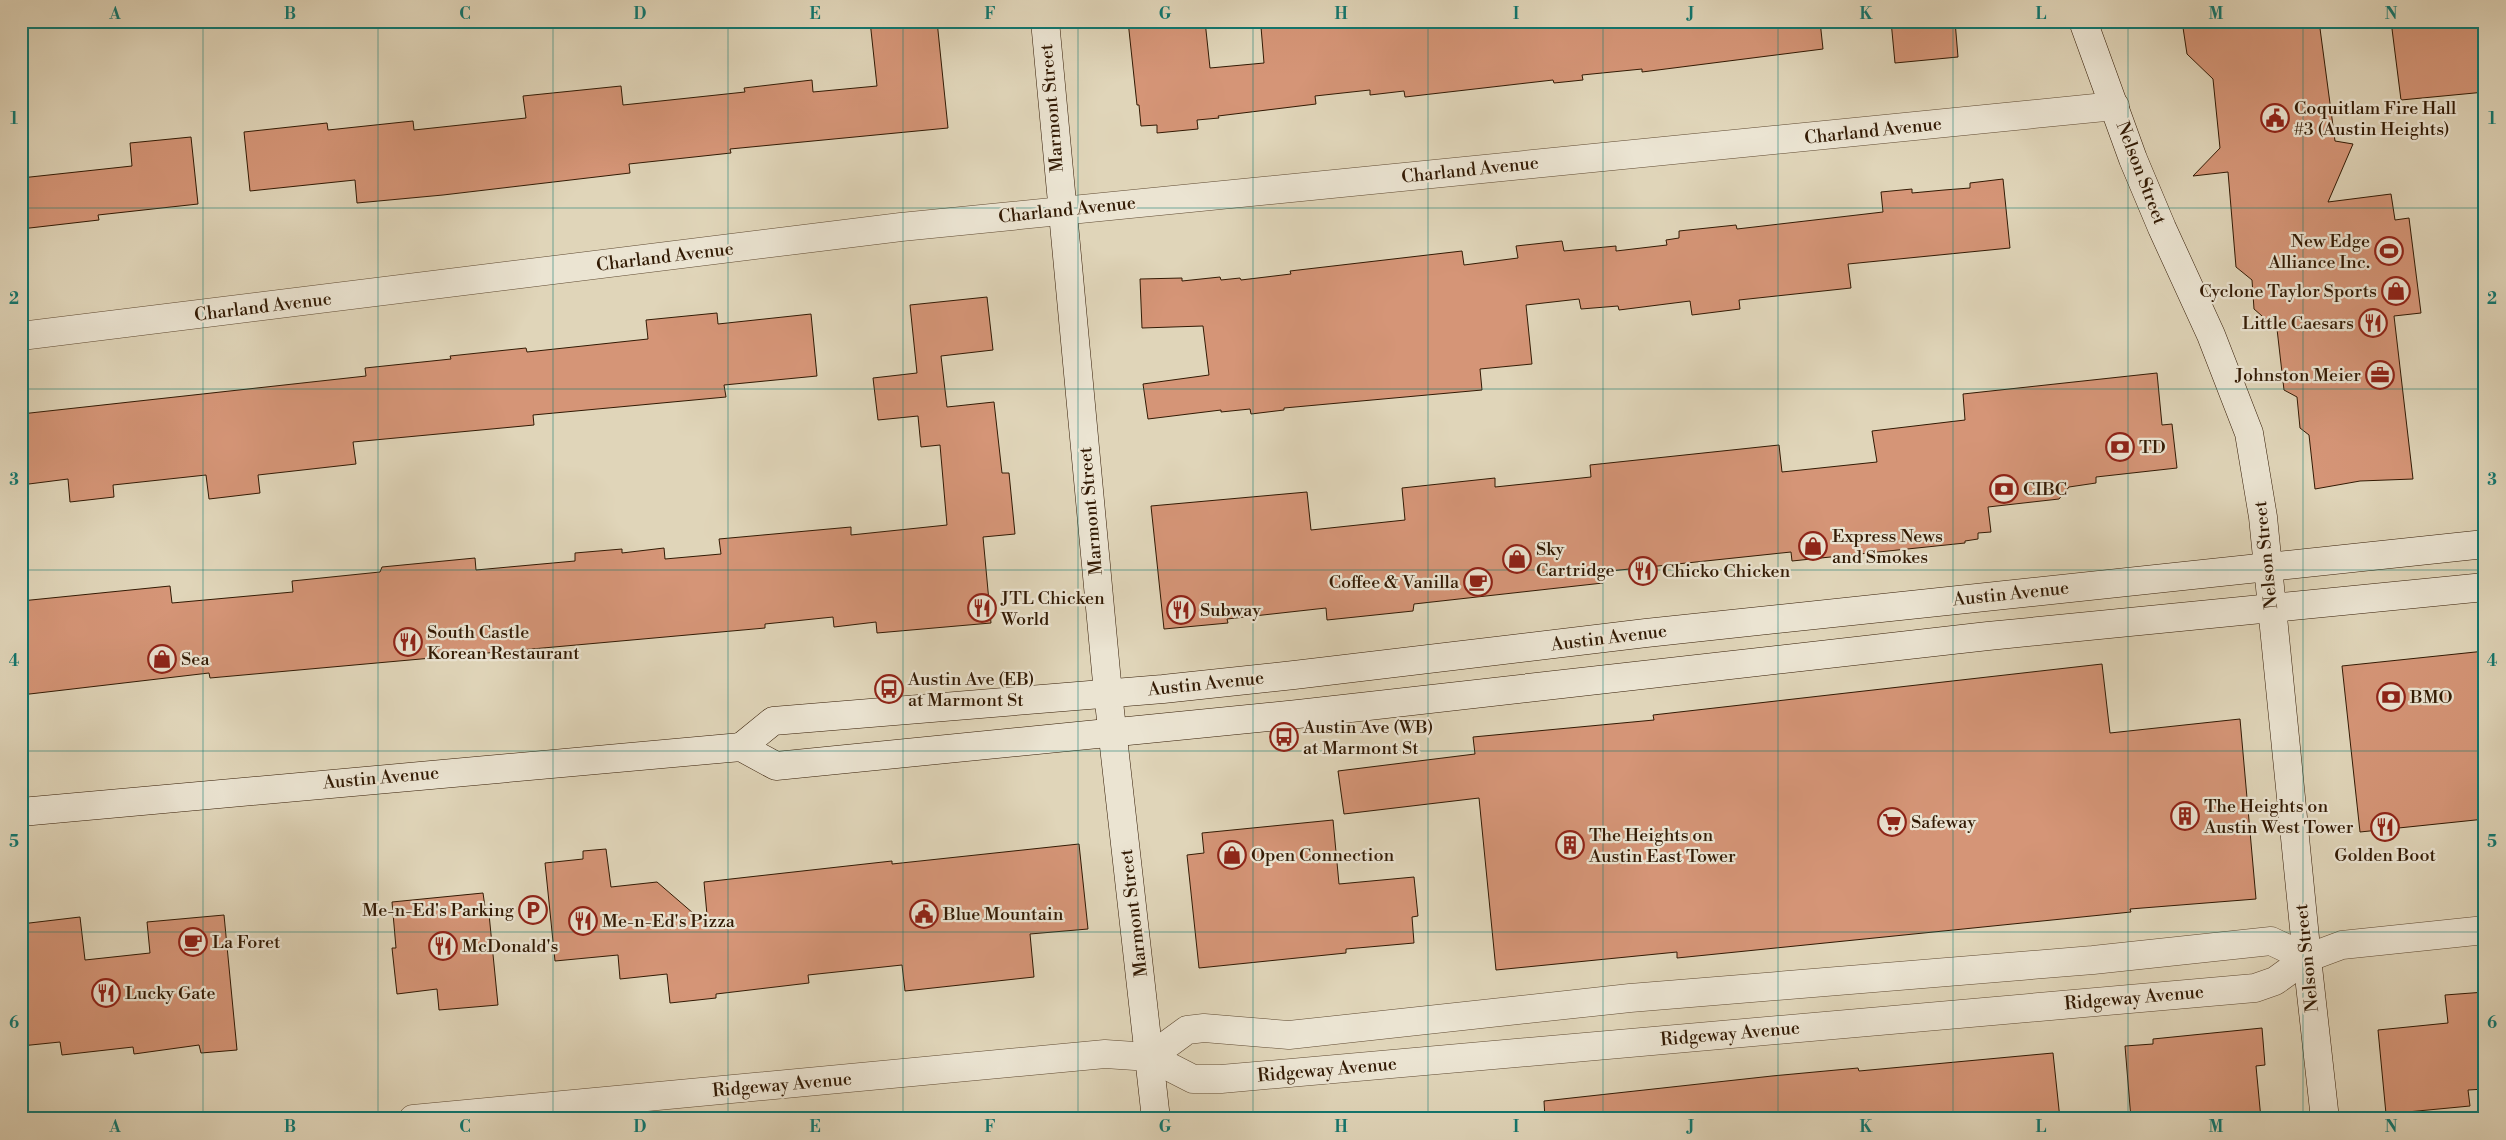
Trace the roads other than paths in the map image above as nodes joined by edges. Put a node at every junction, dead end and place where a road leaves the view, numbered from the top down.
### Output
1 (1045, 21) edge
2 (2083, 21) edge
3 (2115, 106) junction
4 (1062, 210) junction
5 (21, 336) edge
6 (2485, 544) edge
7 (2268, 566) junction
8 (2485, 587) edge
9 (2271, 608) junction
10 (1108, 693) junction
11 (1112, 732) junction
12 (741, 747) junction
13 (21, 812) edge
14 (2485, 930) edge
15 (2307, 958) junction
16 (1150, 1057) junction
17 (413, 1119) edge
18 (1156, 1119) edge
19 (2325, 1119) edge

1 - 4 street, Marmont Street
2 - 3 street, Nelson Street
3 - 4 street, Charland Avenue
3 - 7 street, Nelson Street
4 - 5 street, Charland Avenue
4 - 10 street, Marmont Street
6 - 7 street, Austin Avenue
7 - 9 street, Nelson Street
7 - 10 street, Austin Avenue
8 - 9 street
9 - 11 street
9 - 15 street, Nelson Street
10 - 11 street, Marmont Street
10 - 12 street, Austin Avenue
11 - 12 street
11 - 16 street, Marmont Street
12 - 13 street, Austin Avenue
14 - 15 street, Ridgeway Avenue
15 - 16 street
15 - 16 street, Ridgeway Avenue
15 - 19 street, Nelson Street
16 - 17 street, Ridgeway Avenue
16 - 18 street, Marmont Street

